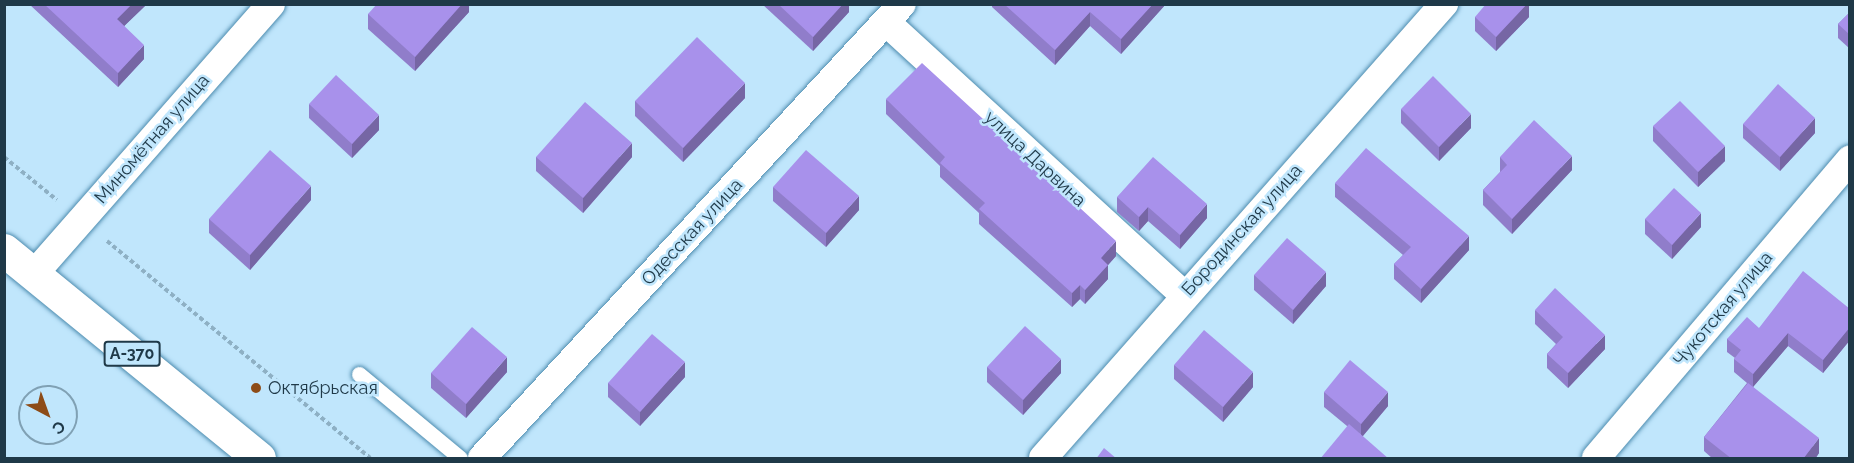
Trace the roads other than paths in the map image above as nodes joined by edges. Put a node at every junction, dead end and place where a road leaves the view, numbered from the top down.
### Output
1 (271, 4) edge
2 (1444, 4) edge
3 (894, 13) edge
4 (1850, 160) edge
5 (4, 250) edge
6 (34, 274) junction
7 (1184, 295) junction
8 (359, 374) dead end
9 (259, 459) edge
10 (460, 459) edge
11 (482, 459) edge
12 (1043, 459) edge
13 (1596, 459) edge

1 - 6 street, Миномётная улица
2 - 7 street, Бородинская улица
3 - 7 street, улица Дарвина
3 - 11 street, Одесская улица
4 - 13 street, Чукотская улица
5 - 6 highway, А-370
6 - 9 highway, А-370
7 - 12 street, Бородинская улица
8 - 10 lane

